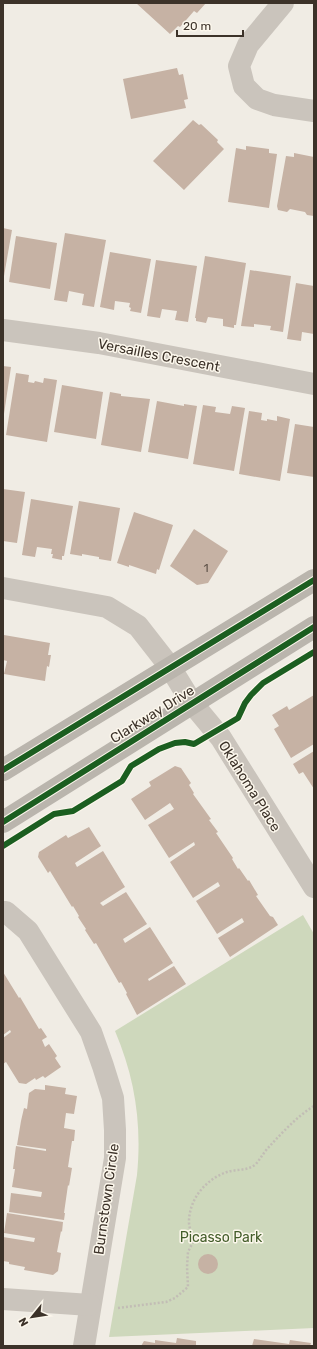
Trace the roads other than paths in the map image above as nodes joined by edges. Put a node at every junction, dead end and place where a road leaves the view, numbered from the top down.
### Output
1 (283, 3) edge
2 (314, 111) edge
3 (3, 330) edge
4 (314, 384) edge
5 (314, 580) edge
6 (3, 588) edge
7 (314, 627) edge
8 (170, 667) junction
9 (192, 703) junction
10 (3, 770) edge
11 (3, 822) edge
12 (314, 887) edge
13 (3, 912) edge
14 (3, 1299) edge
15 (90, 1305) junction
16 (84, 1346) edge

1 - 2 street
3 - 4 street, Versailles Crescent
5 - 8 street
6 - 8 street, Oklahoma Place
7 - 9 street, Clarkway Drive
8 - 9 street, Oklahoma Place
8 - 10 street
9 - 11 street, Clarkway Drive
9 - 12 street, Oklahoma Place
13 - 15 street, Burnstown Circle
14 - 15 street
15 - 16 street, Burnstown Circle

